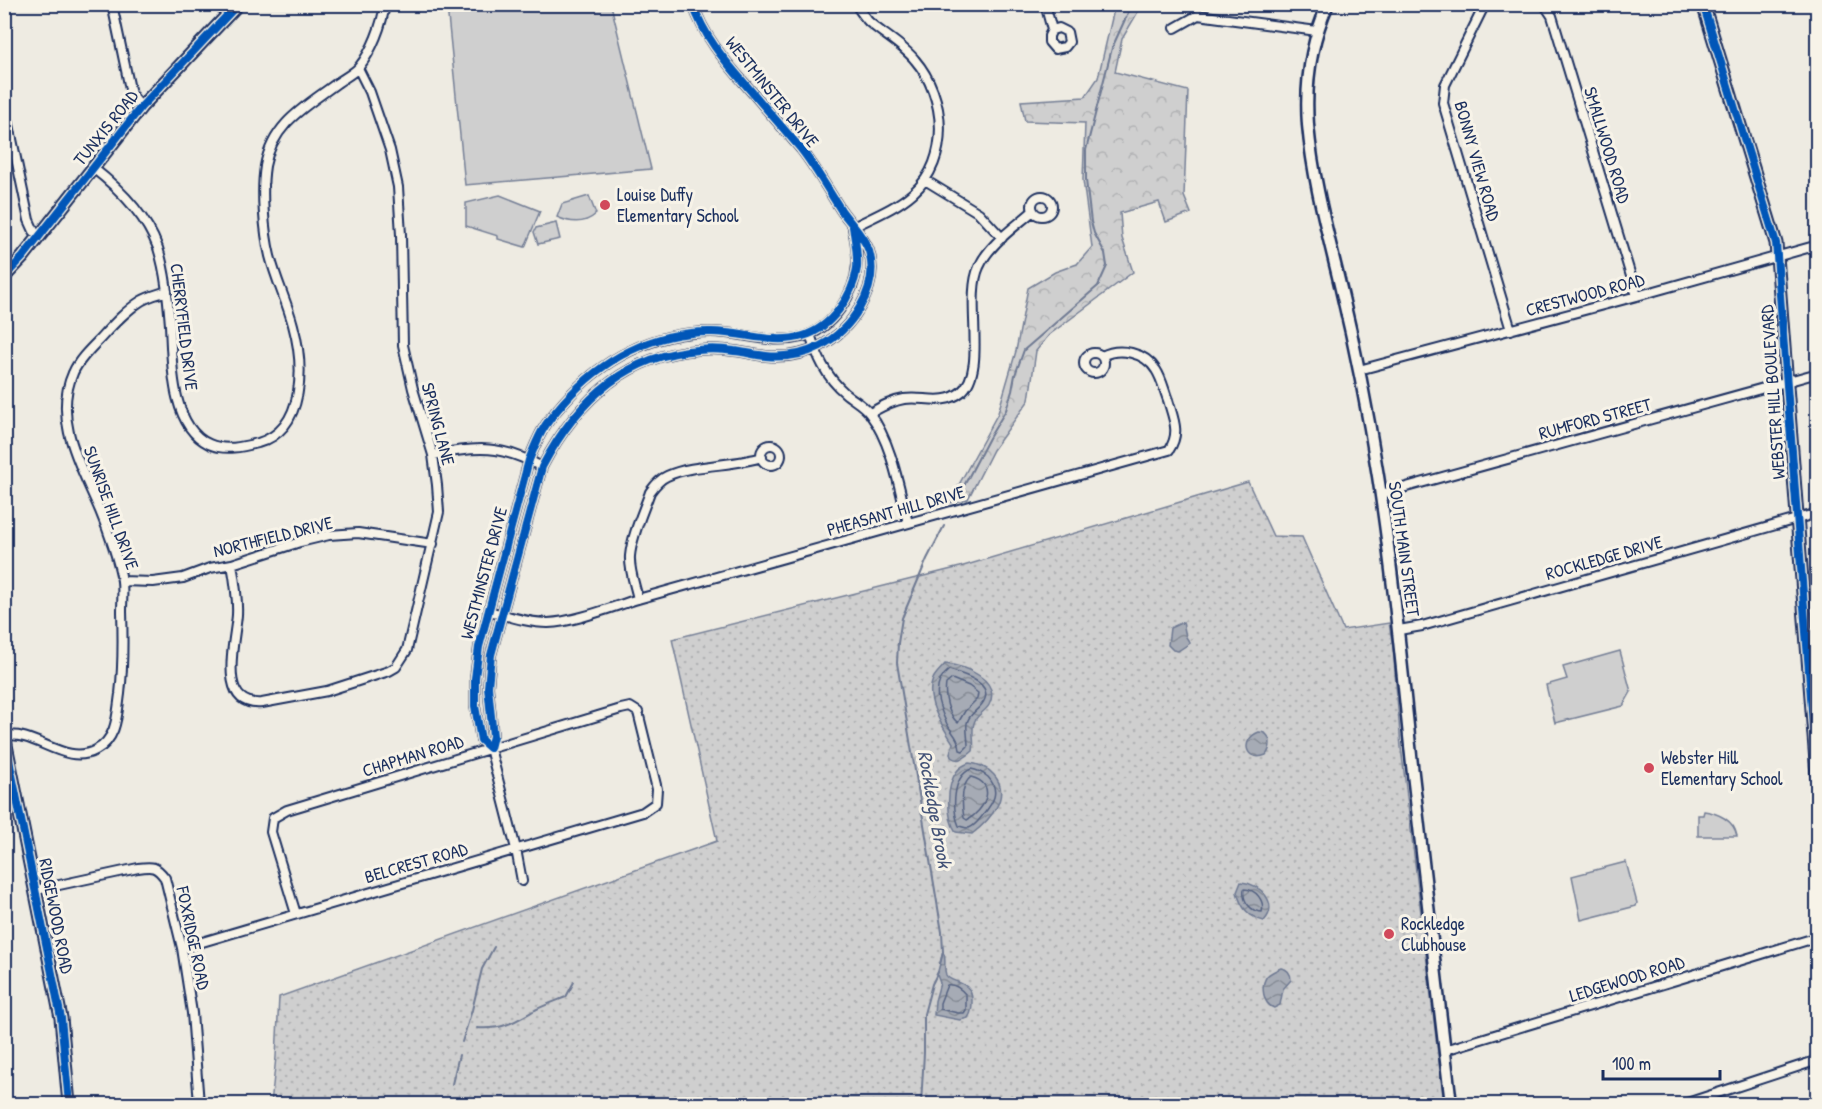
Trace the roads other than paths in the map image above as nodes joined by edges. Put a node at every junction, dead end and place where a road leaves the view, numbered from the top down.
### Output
1 (112, 4) edge
2 (238, 4) edge
3 (385, 4) edge
4 (693, 4) edge
5 (855, 4) edge
6 (1006, 4) edge
7 (1032, 4) edge
8 (1045, 4) edge
9 (1328, 4) edge
10 (1485, 4) edge
11 (1544, 4) edge
12 (1703, 4) edge
13 (1175, 28) dead end
14 (1052, 30) dead end
15 (1317, 31) junction
16 (358, 68) junction
17 (4, 101) edge
18 (141, 107) junction
19 (93, 168) junction
20 (925, 180) junction
21 (1034, 211) dead end
22 (853, 227) junction
23 (39, 237) junction
24 (1002, 238) junction
25 (1818, 245) edge
26 (1778, 256) junction
27 (4, 277) edge
28 (167, 291) junction
29 (1637, 296) junction
30 (1511, 330) junction
31 (810, 334) junction
32 (815, 350) junction
33 (1102, 356) dead end
34 (1359, 370) junction
35 (1818, 373) edge
36 (1787, 382) junction
37 (870, 413) junction
38 (433, 455) junction
39 (762, 457) dead end
40 (529, 460) junction
41 (542, 467) junction
42 (1381, 494) junction
43 (1818, 513) edge
44 (1798, 519) junction
45 (908, 523) junction
46 (433, 544) junction
47 (232, 564) junction
48 (122, 581) junction
49 (638, 599) junction
50 (489, 611) junction
51 (503, 615) junction
52 (1399, 630) junction
53 (1813, 667) edge
54 (5, 736) edge
55 (490, 748) junction
56 (1816, 758) edge
57 (1818, 788) edge
58 (656, 803) joint
59 (516, 849) junction
60 (522, 881) dead end
61 (36, 890) junction
62 (296, 914) junction
63 (1818, 937) edge
64 (182, 948) junction
65 (1445, 1050) junction
66 (1818, 1060) edge
67 (69, 1104) edge
68 (200, 1104) edge
69 (1452, 1104) edge
70 (1684, 1104) edge

1 - 18 street
2 - 18 main road, TUNXIS ROAD
3 - 16 street
4 - 22 street, WESTMINSTER DRIVE
5 - 20 street
6 - 7 street
8 - 14 street
9 - 15 main road, SOUTH MAIN STREET
10 - 30 street, BONNY VIEW ROAD
11 - 29 street, SMALLWOOD ROAD
12 - 26 main road, WEBSTER HILL BOULEVARD
13 - 15 street
15 - 34 main road, SOUTH MAIN STREET
16 - 28 street, CHERRYFIELD DRIVE
16 - 38 street, SPRING LANE
17 - 23 street
18 - 19 main road, TUNXIS ROAD
19 - 23 main road, TUNXIS ROAD
19 - 28 street, CHERRYFIELD DRIVE
20 - 22 street
20 - 24 street
21 - 24 street
22 - 31 street, WESTMINSTER DRIVE
22 - 32 street, WESTMINSTER DRIVE
23 - 27 main road, TUNXIS ROAD
24 - 37 street
25 - 26 street, CRESTWOOD ROAD
26 - 29 street, CRESTWOOD ROAD
26 - 36 main road, WEBSTER HILL BOULEVARD
28 - 48 street, SUNRISE HILL DRIVE
29 - 30 street, CRESTWOOD ROAD
30 - 34 street, CRESTWOOD ROAD
31 - 32 street
31 - 40 street, WESTMINSTER DRIVE
32 - 37 street
32 - 41 street, WESTMINSTER DRIVE
33 - 45 street, PHEASANT HILL DRIVE
34 - 42 main road, SOUTH MAIN STREET
35 - 36 street, RUMFORD STREET
36 - 42 street, RUMFORD STREET
36 - 44 main road, WEBSTER HILL BOULEVARD
37 - 45 street
38 - 40 street
38 - 46 street, SPRING LANE
39 - 49 street
40 - 41 street
40 - 50 street, WESTMINSTER DRIVE
41 - 51 street, WESTMINSTER DRIVE
42 - 52 main road, SOUTH MAIN STREET
43 - 44 street, ROCKLEDGE DRIVE
44 - 52 street, ROCKLEDGE DRIVE
44 - 53 main road, WEBSTER HILL BOULEVARD
45 - 49 street, PHEASANT HILL DRIVE
46 - 47 street, NORTHFIELD DRIVE
46 - 47 street, SPRING LANE
47 - 48 street, NORTHFIELD DRIVE
48 - 54 street, SUNRISE HILL DRIVE
49 - 51 street, PHEASANT HILL DRIVE
50 - 51 street, PHEASANT HILL DRIVE
50 - 55 street, WESTMINSTER DRIVE
51 - 55 street, WESTMINSTER DRIVE
52 - 65 main road, SOUTH MAIN STREET
53 - 56 main road, WEBSTER HILL BOULEVARD
54 - 61 main road, RIDGEWOOD ROAD
55 - 58 street, CHAPMAN ROAD
55 - 59 street, WESTMINSTER DRIVE
55 - 62 street, CHAPMAN ROAD
56 - 57 main road, WEBSTER HILL BOULEVARD
58 - 59 street, BELCREST ROAD
59 - 60 street, WESTMINSTER DRIVE
59 - 62 street, BELCREST ROAD
61 - 64 street, FOXRIDGE ROAD
61 - 67 main road, RIDGEWOOD ROAD
62 - 64 street, BELCREST ROAD
63 - 65 street, LEDGEWOOD ROAD
64 - 68 street, FOXRIDGE ROAD
65 - 69 main road, SOUTH MAIN STREET
66 - 70 street

